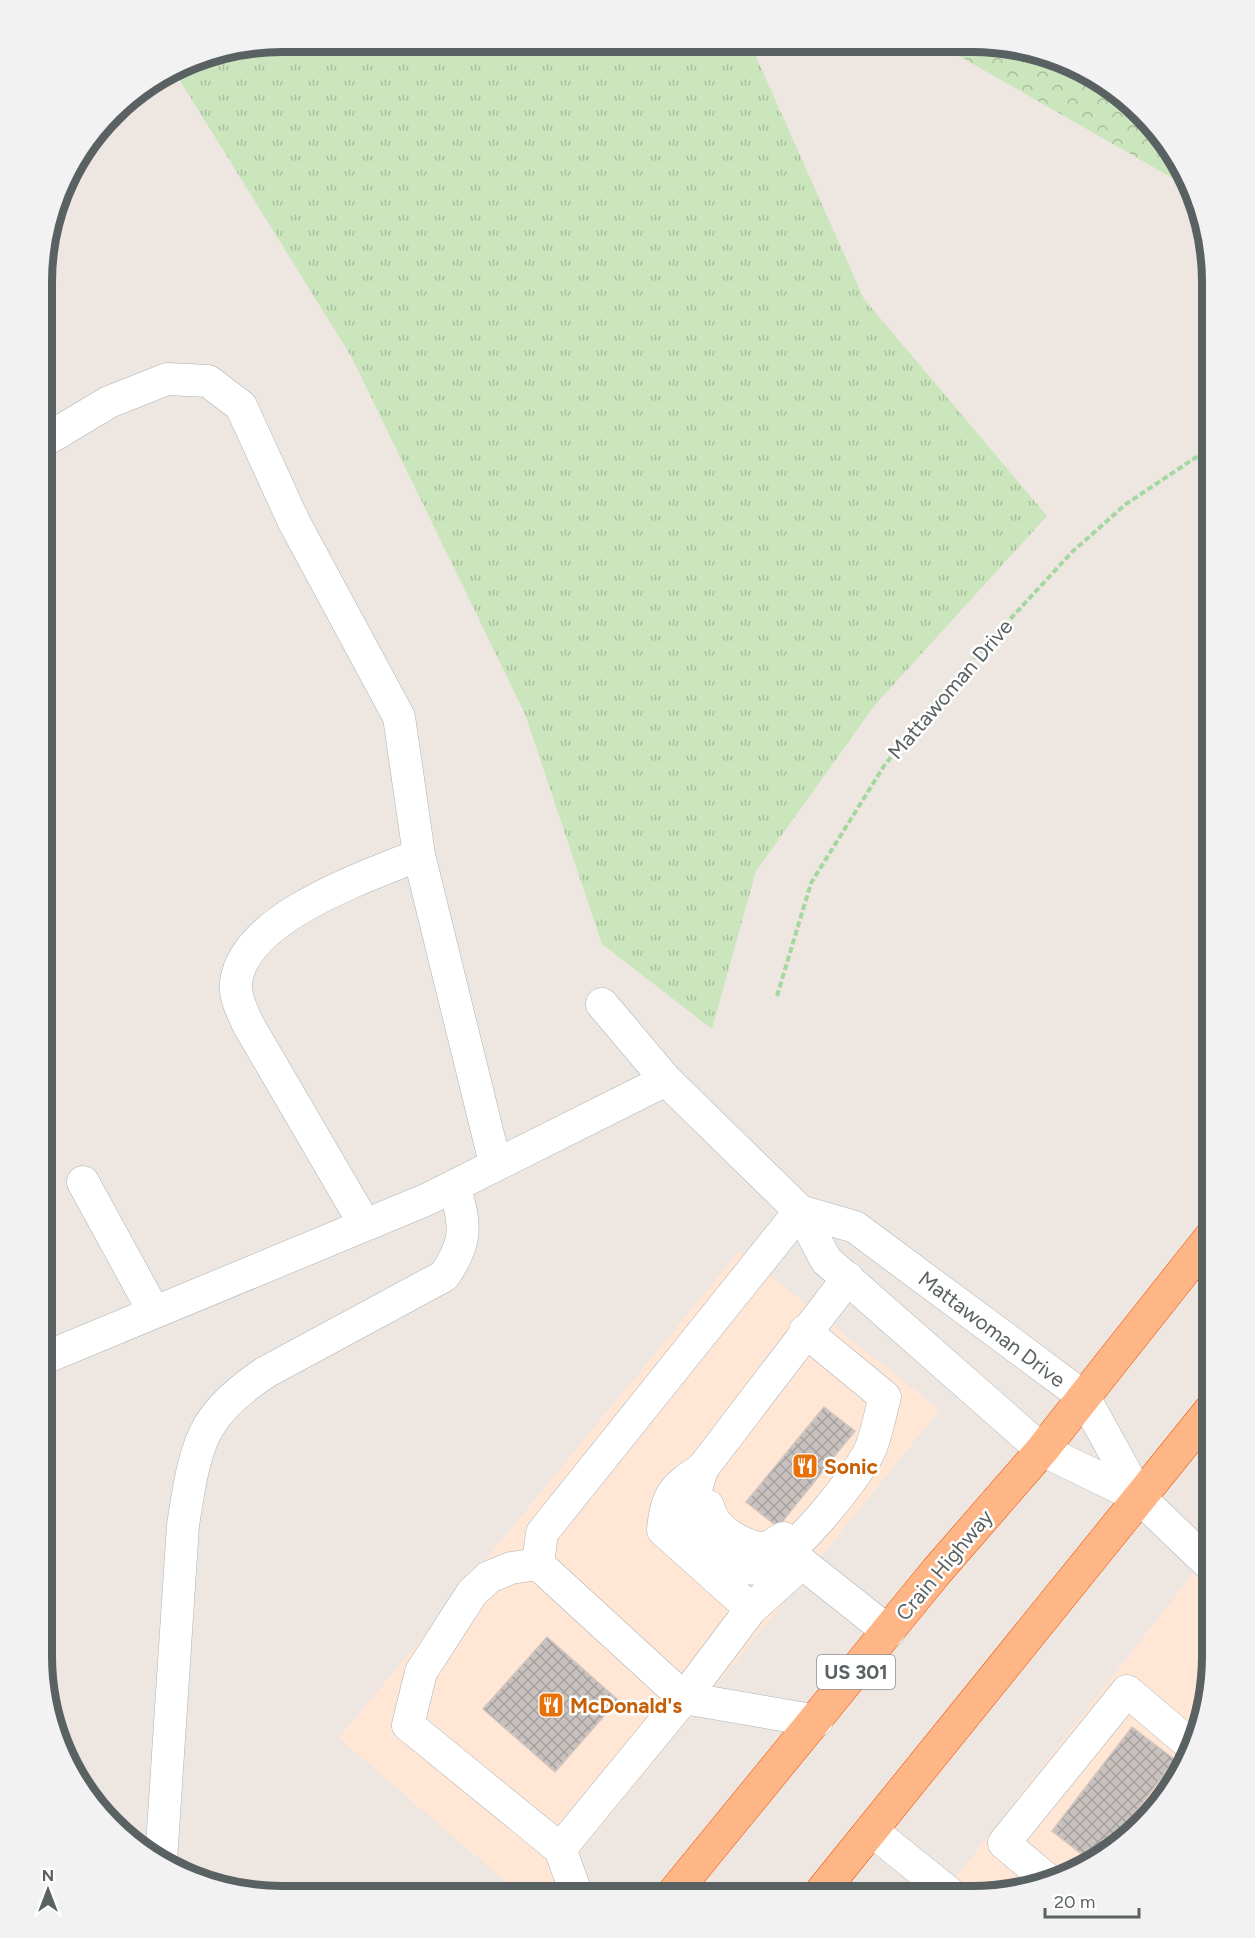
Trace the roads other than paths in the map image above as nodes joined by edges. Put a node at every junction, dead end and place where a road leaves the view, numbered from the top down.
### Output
1 (52, 436) edge
2 (419, 855) junction
3 (602, 1004) dead end
4 (666, 1080) junction
5 (495, 1163) junction
6 (83, 1182) dead end
7 (453, 1186) junction
8 (800, 1211) junction
9 (365, 1225) junction
10 (1202, 1248) edge
11 (848, 1278) junction
12 (154, 1312) junction
13 (805, 1331) junction
14 (52, 1355) edge
15 (1084, 1397) junction
16 (1202, 1420) edge
17 (1042, 1450) junction
18 (702, 1469) junction
19 (1139, 1497) junction
20 (1202, 1558) edge
21 (538, 1564) junction
22 (751, 1609) junction
23 (889, 1632) junction
24 (684, 1698) junction
25 (817, 1721) junction
26 (1186, 1741) edge
27 (871, 1830) junction
28 (560, 1849) junction
29 (162, 1851) edge
30 (1041, 1875) edge
31 (574, 1886) edge
32 (680, 1886) edge
33 (826, 1886) edge
34 (941, 1886) edge

1 - 2 street
2 - 5 street
2 - 9 street
3 - 4 street, Mattawoman Drive
4 - 5 street
4 - 8 street, Mattawoman Drive
5 - 7 street
6 - 12 street
7 - 9 street
7 - 29 street
8 - 11 street, Mattawoman Drive
8 - 15 street, Mattawoman Drive
8 - 21 street
9 - 12 street
10 - 15 highway, Crain Highway / US 301
11 - 13 street
11 - 17 street, Mattawoman Drive
12 - 14 street
13 - 18 street
13 - 18 street
15 - 17 highway, Crain Highway / US 301
15 - 19 street, Mattawoman Drive
16 - 19 highway
17 - 19 street, Mattawoman Drive
17 - 23 highway, Crain Highway / US 301
18 - 22 street
19 - 20 street, Mattawoman Drive
19 - 27 highway
21 - 24 street
21 - 28 street
22 - 23 street
22 - 24 street
23 - 25 highway, Crain Highway / US 301
24 - 25 street
24 - 28 street
25 - 32 highway, Crain Highway / US 301
26 - 30 street
27 - 33 highway
27 - 34 street
28 - 31 street

